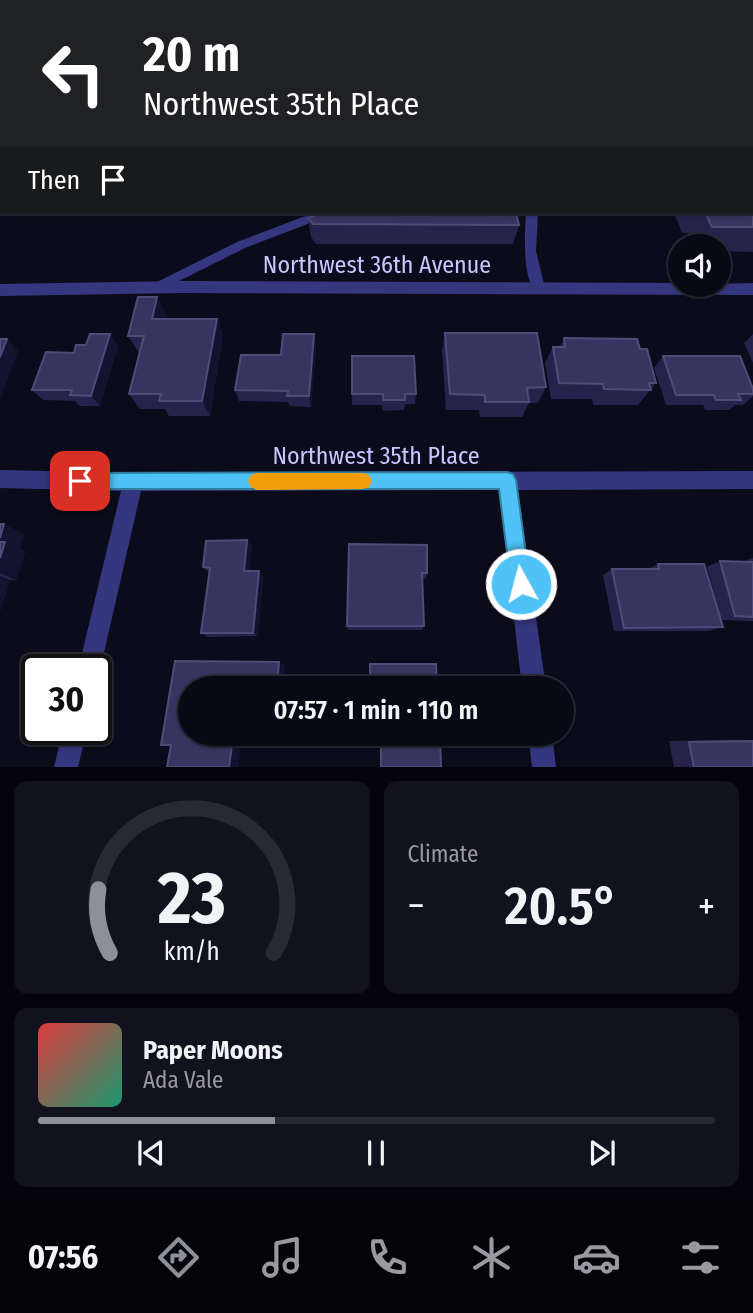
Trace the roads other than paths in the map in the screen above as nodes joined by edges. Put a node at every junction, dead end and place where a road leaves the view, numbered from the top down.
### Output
1 (322, 214) edge
2 (532, 214) edge
3 (157, 287) junction
4 (539, 288) junction
5 (753, 289) edge
6 (0, 290) edge
7 (0, 480) edge
8 (507, 480) junction
9 (753, 480) edge
10 (133, 482) junction
11 (93, 654) edge
12 (532, 676) edge
13 (71, 745) edge
14 (542, 746) edge
15 (66, 767) edge
16 (544, 767) edge

1 - 3 lane
2 - 4 lane
3 - 4 street, Northwest 36th Avenue
3 - 6 street, Northwest 36th Avenue
4 - 5 street, Northwest 36th Avenue
7 - 10 street, Northwest 35th Place
8 - 9 street, Northwest 35th Place
8 - 10 street, Northwest 35th Place
8 - 12 street
10 - 11 street
13 - 15 street
14 - 16 street

